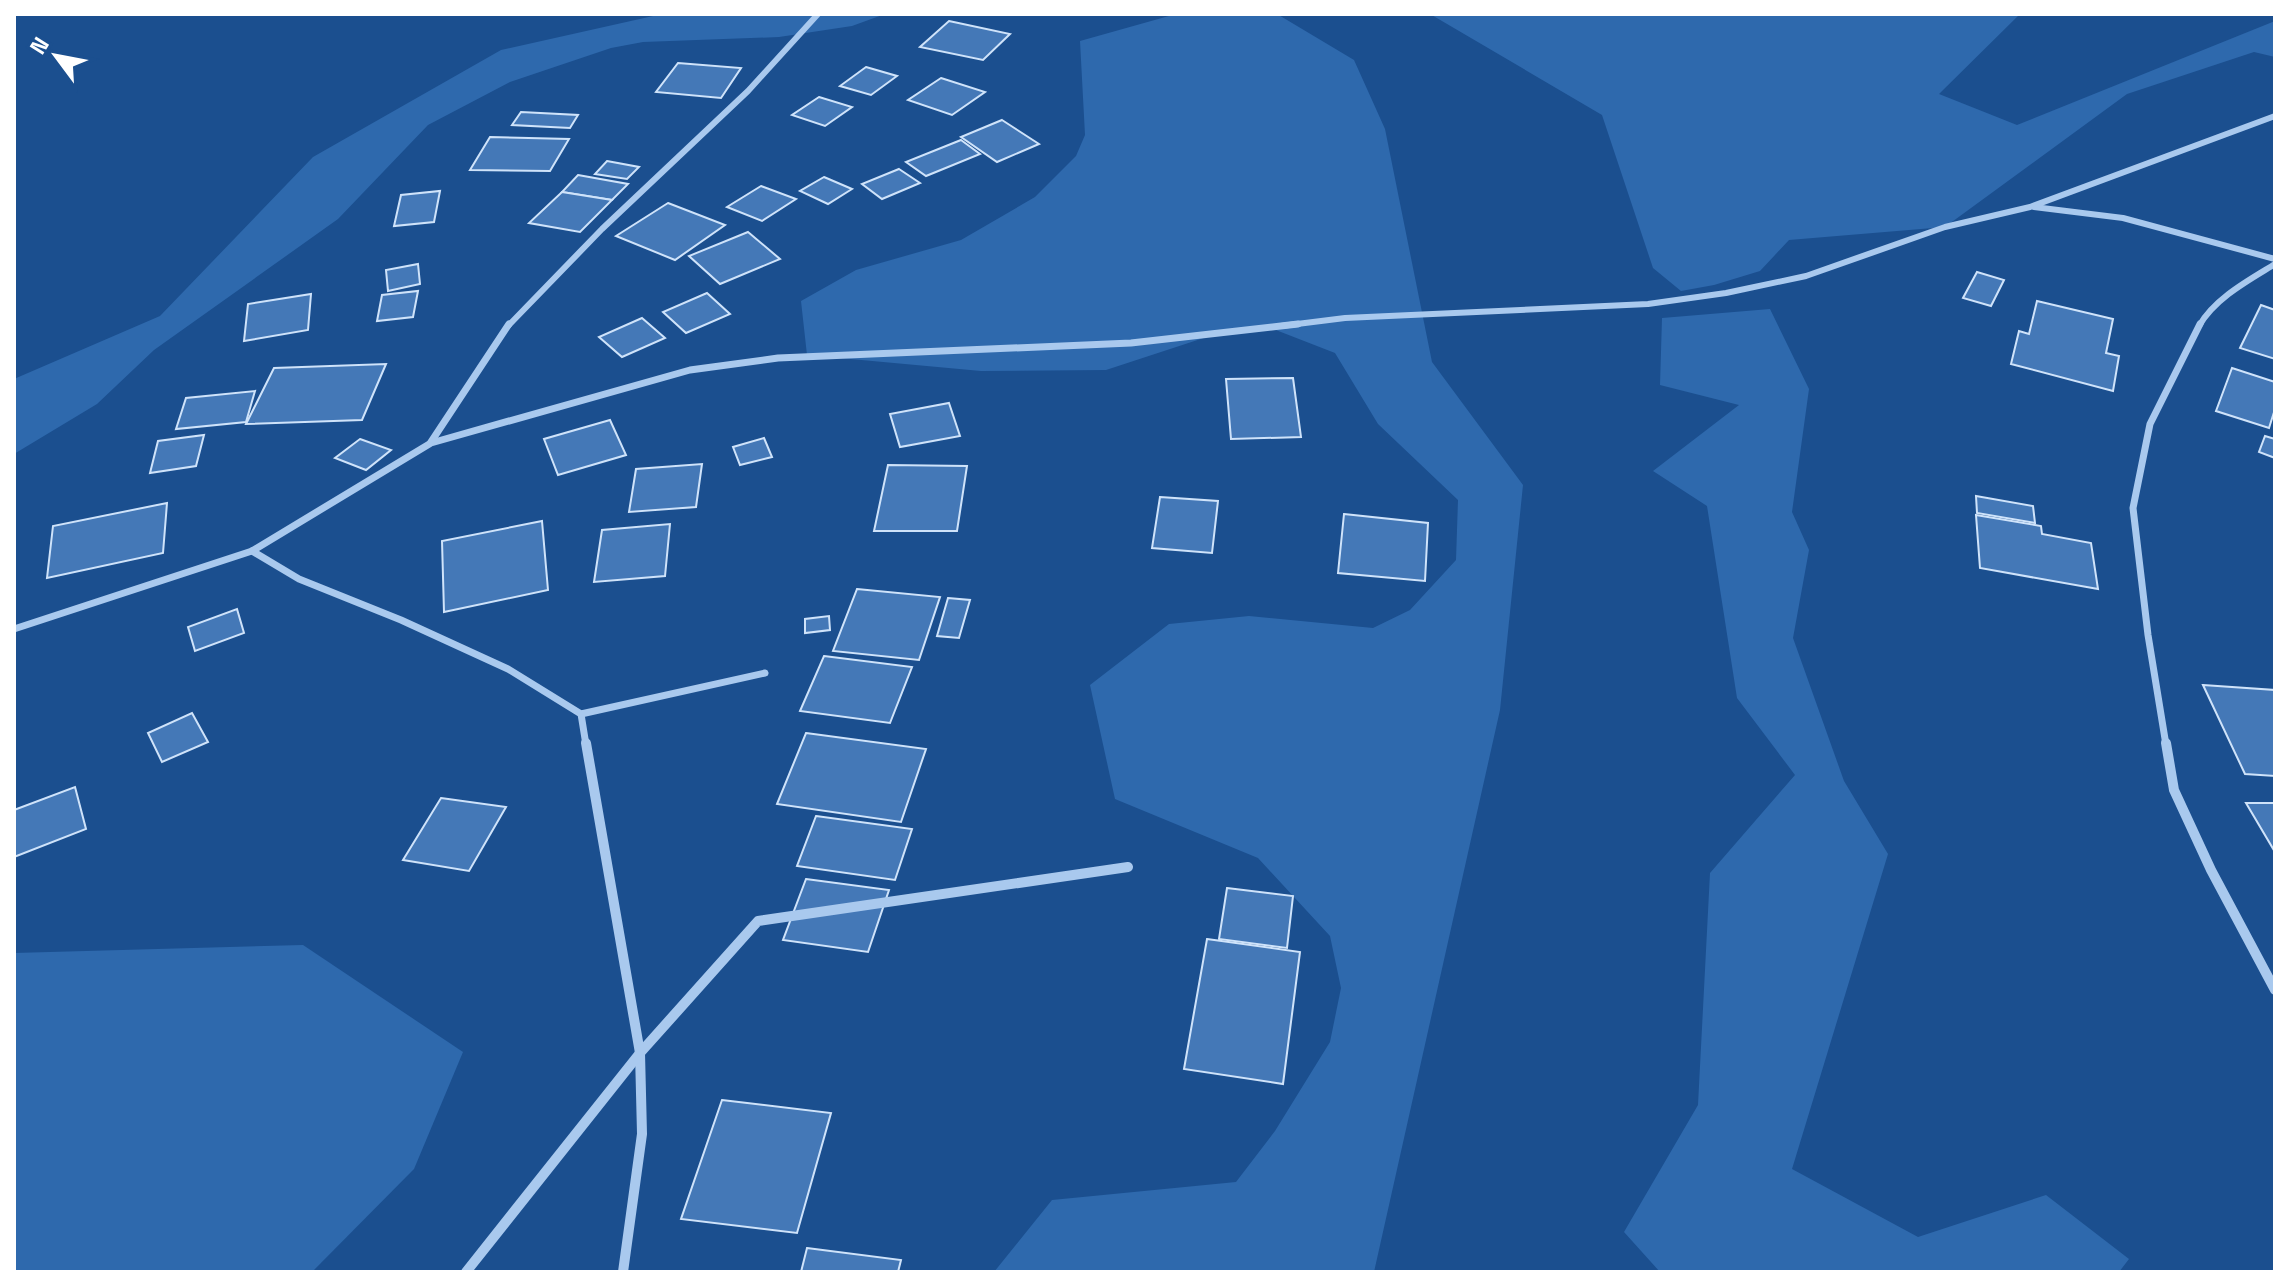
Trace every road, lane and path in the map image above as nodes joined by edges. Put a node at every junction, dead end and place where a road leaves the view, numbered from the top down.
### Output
1 (818, 14) edge
2 (2275, 116) edge
3 (2030, 207) junction
4 (2275, 262) edge
5 (431, 443) junction
6 (252, 551) junction
7 (14, 629) edge
8 (765, 673) dead end
9 (581, 714) junction
10 (1128, 867) dead end
11 (2275, 990) edge
12 (640, 1053) junction
13 (466, 1272) edge
14 (623, 1272) edge

1 - 5 street
2 - 3 street
3 - 4 street
3 - 5 street
4 - 11 street
5 - 6 street
6 - 7 street
6 - 9 street
8 - 9 street
9 - 12 street
10 - 12 street
12 - 13 street
12 - 14 street

